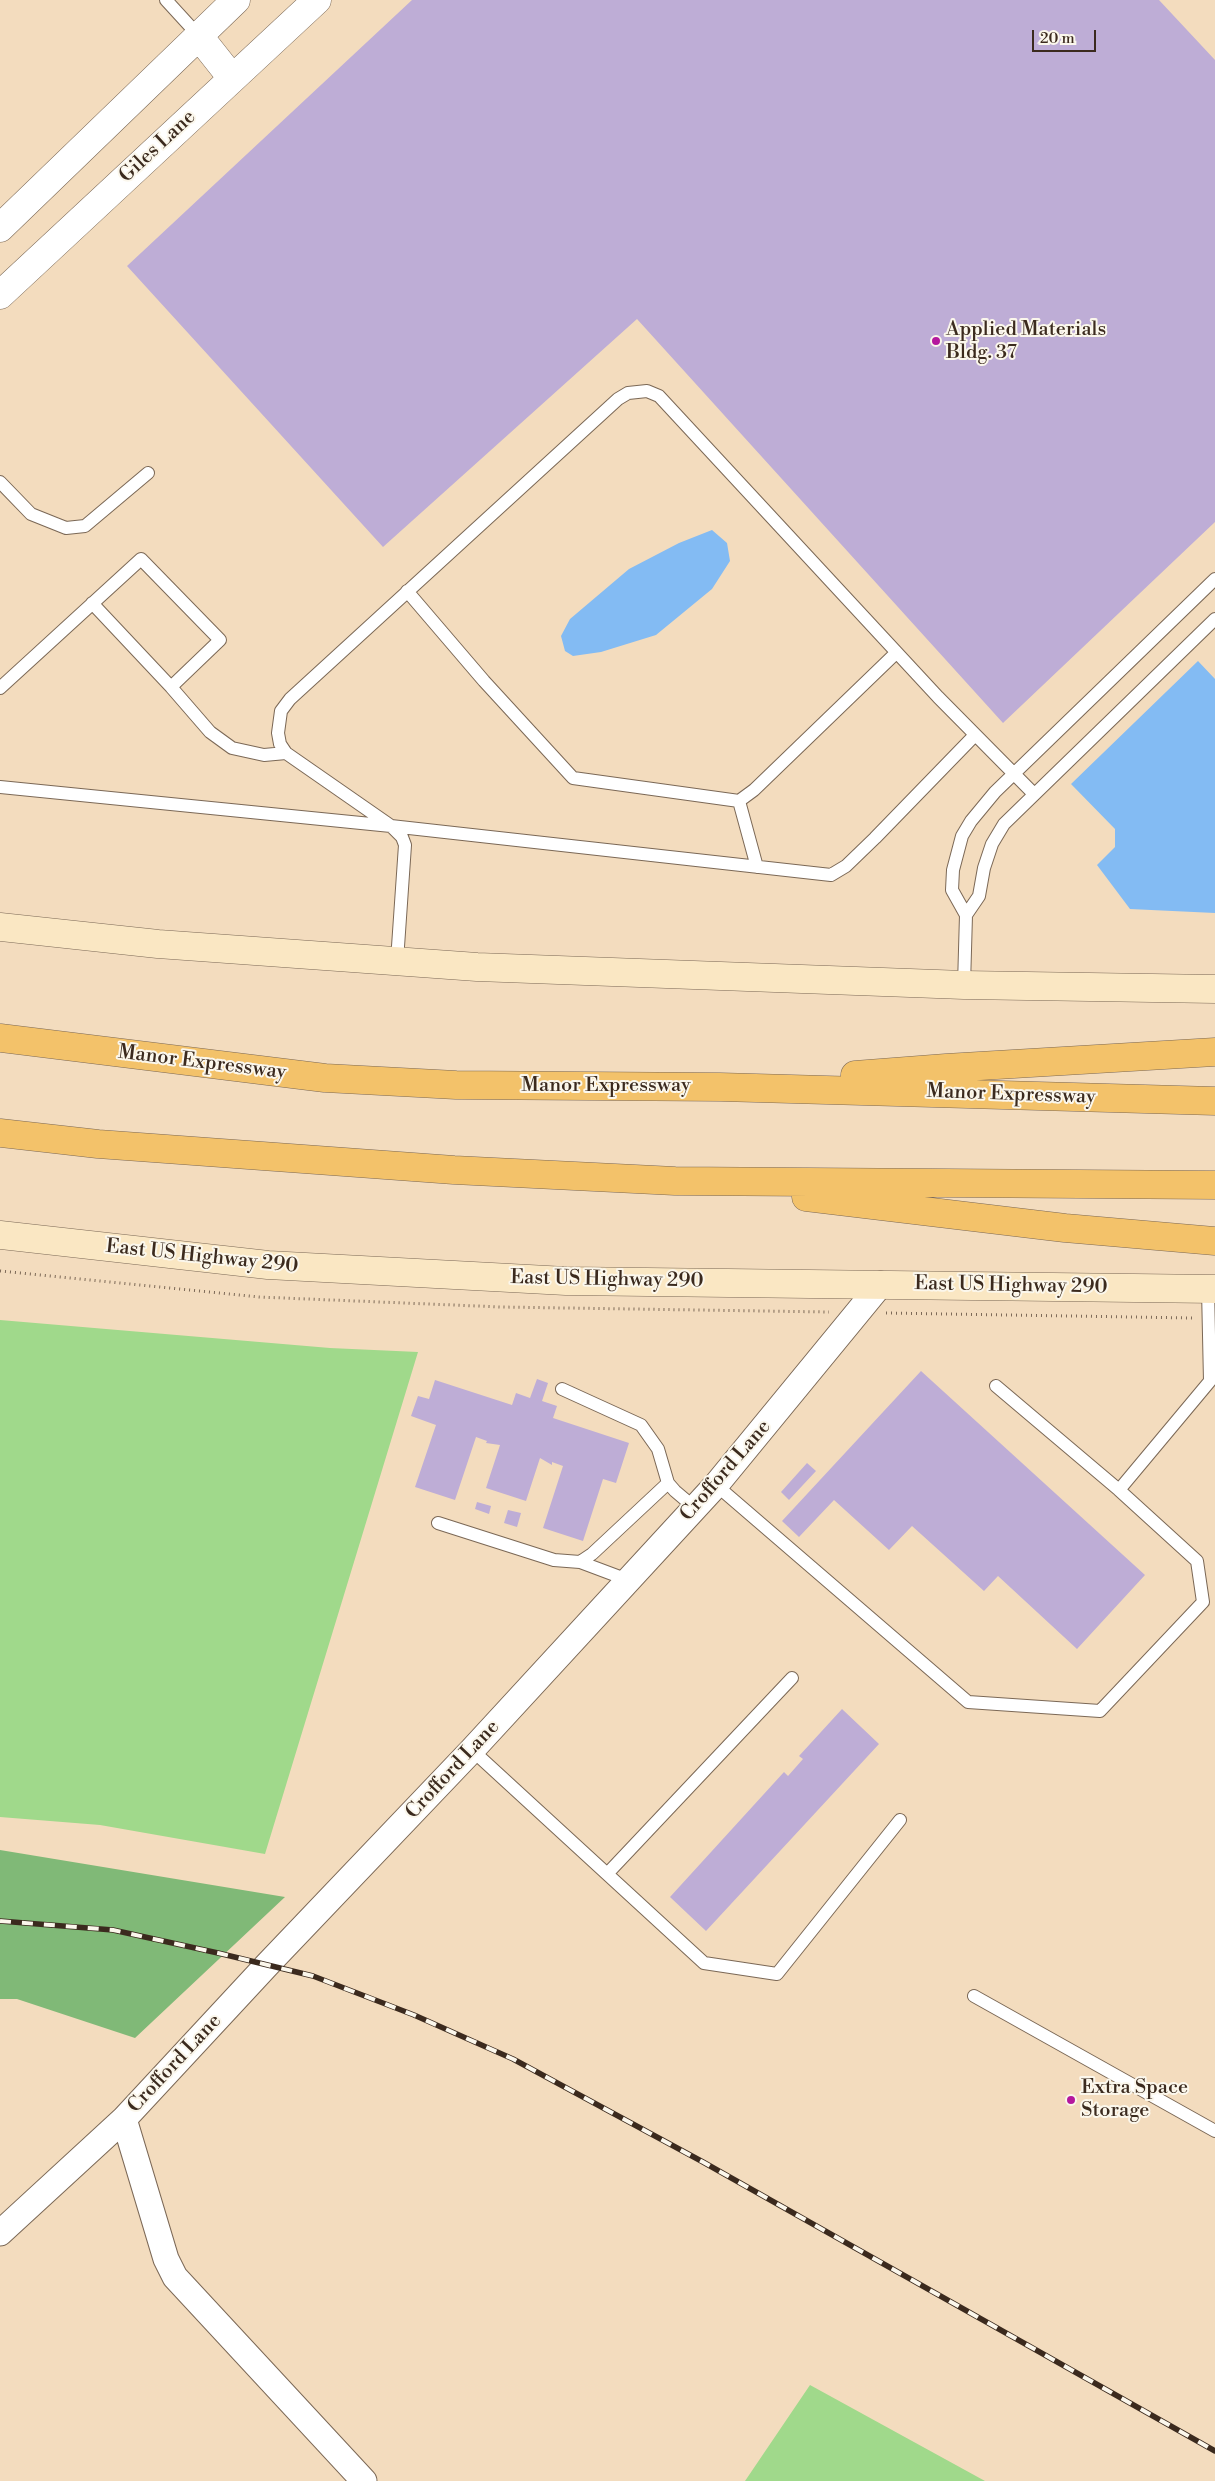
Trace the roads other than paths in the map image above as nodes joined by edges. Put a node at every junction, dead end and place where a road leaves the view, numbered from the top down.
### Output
1 (166, 0) edge
2 (236, 0) edge
3 (317, 0) edge
4 (198, 35) junction
5 (232, 78) junction
6 (0, 228) edge
7 (0, 295) edge
8 (148, 473) dead end
9 (0, 482) edge
10 (1215, 579) edge
11 (407, 591) junction
12 (92, 603) junction
13 (1215, 619) edge
14 (896, 653) junction
15 (171, 687) junction
16 (0, 688) edge
17 (975, 735) junction
18 (286, 754) junction
19 (1014, 773) junction
20 (0, 787) edge
21 (1034, 794) junction
22 (739, 801) junction
23 (391, 826) junction
24 (757, 867) junction
25 (966, 915) junction
26 (0, 927) edge
27 (397, 961) junction
28 (964, 985) junction
29 (1215, 989) edge
30 (0, 1038) edge
31 (1215, 1052) edge
32 (720, 1087) junction
33 (1215, 1101) edge
34 (0, 1133) edge
35 (675, 1181) junction
36 (1215, 1185) edge
37 (0, 1235) edge
38 (1215, 1241) edge
39 (881, 1284) junction
40 (1212, 1289) edge
41 (996, 1386) dead end
42 (562, 1389) dead end
43 (668, 1483) junction
44 (716, 1485) junction
45 (1119, 1490) junction
46 (695, 1508) junction
47 (438, 1523) dead end
48 (580, 1562) junction
49 (628, 1580) junction
50 (792, 1678) dead end
51 (472, 1750) junction
52 (900, 1820) dead end
53 (607, 1874) junction
54 (974, 1996) dead end
55 (124, 2119) junction
56 (1215, 2132) edge
57 (0, 2233) edge
58 (364, 2481) edge

1 - 4 lane
2 - 4 street
3 - 5 street, Giles Lane
4 - 5 street
4 - 6 street
5 - 7 street, Giles Lane
8 - 9 lane
10 - 19 lane
11 - 14 lane
11 - 18 lane
11 - 22 lane
12 - 15 lane
12 - 15 lane
12 - 16 lane
13 - 21 lane
14 - 17 lane
14 - 22 lane
15 - 18 lane
17 - 19 lane
17 - 24 lane
18 - 23 lane
19 - 21 lane
19 - 25 lane
20 - 23 lane
21 - 25 lane
22 - 24 lane
23 - 24 lane
23 - 27 lane
25 - 28 lane
26 - 27 main road
27 - 28 main road
28 - 29 main road
30 - 32 highway, Manor Expressway
31 - 32 highway
32 - 33 highway, Manor Expressway
34 - 35 highway
35 - 36 highway
35 - 38 highway
37 - 39 main road, East US Highway 290
39 - 40 main road, East US Highway 290
39 - 44 street, Crofford Lane
40 - 45 lane
41 - 45 lane
42 - 43 lane
43 - 46 lane
43 - 48 lane
44 - 45 lane
44 - 46 street, Crofford Lane
46 - 49 street, Crofford Lane
47 - 48 lane
48 - 49 lane
49 - 51 street, Crofford Lane
50 - 53 lane
51 - 53 lane
51 - 55 street, Crofford Lane
52 - 53 lane
54 - 56 lane
55 - 57 street, Crofford Lane
55 - 58 street

